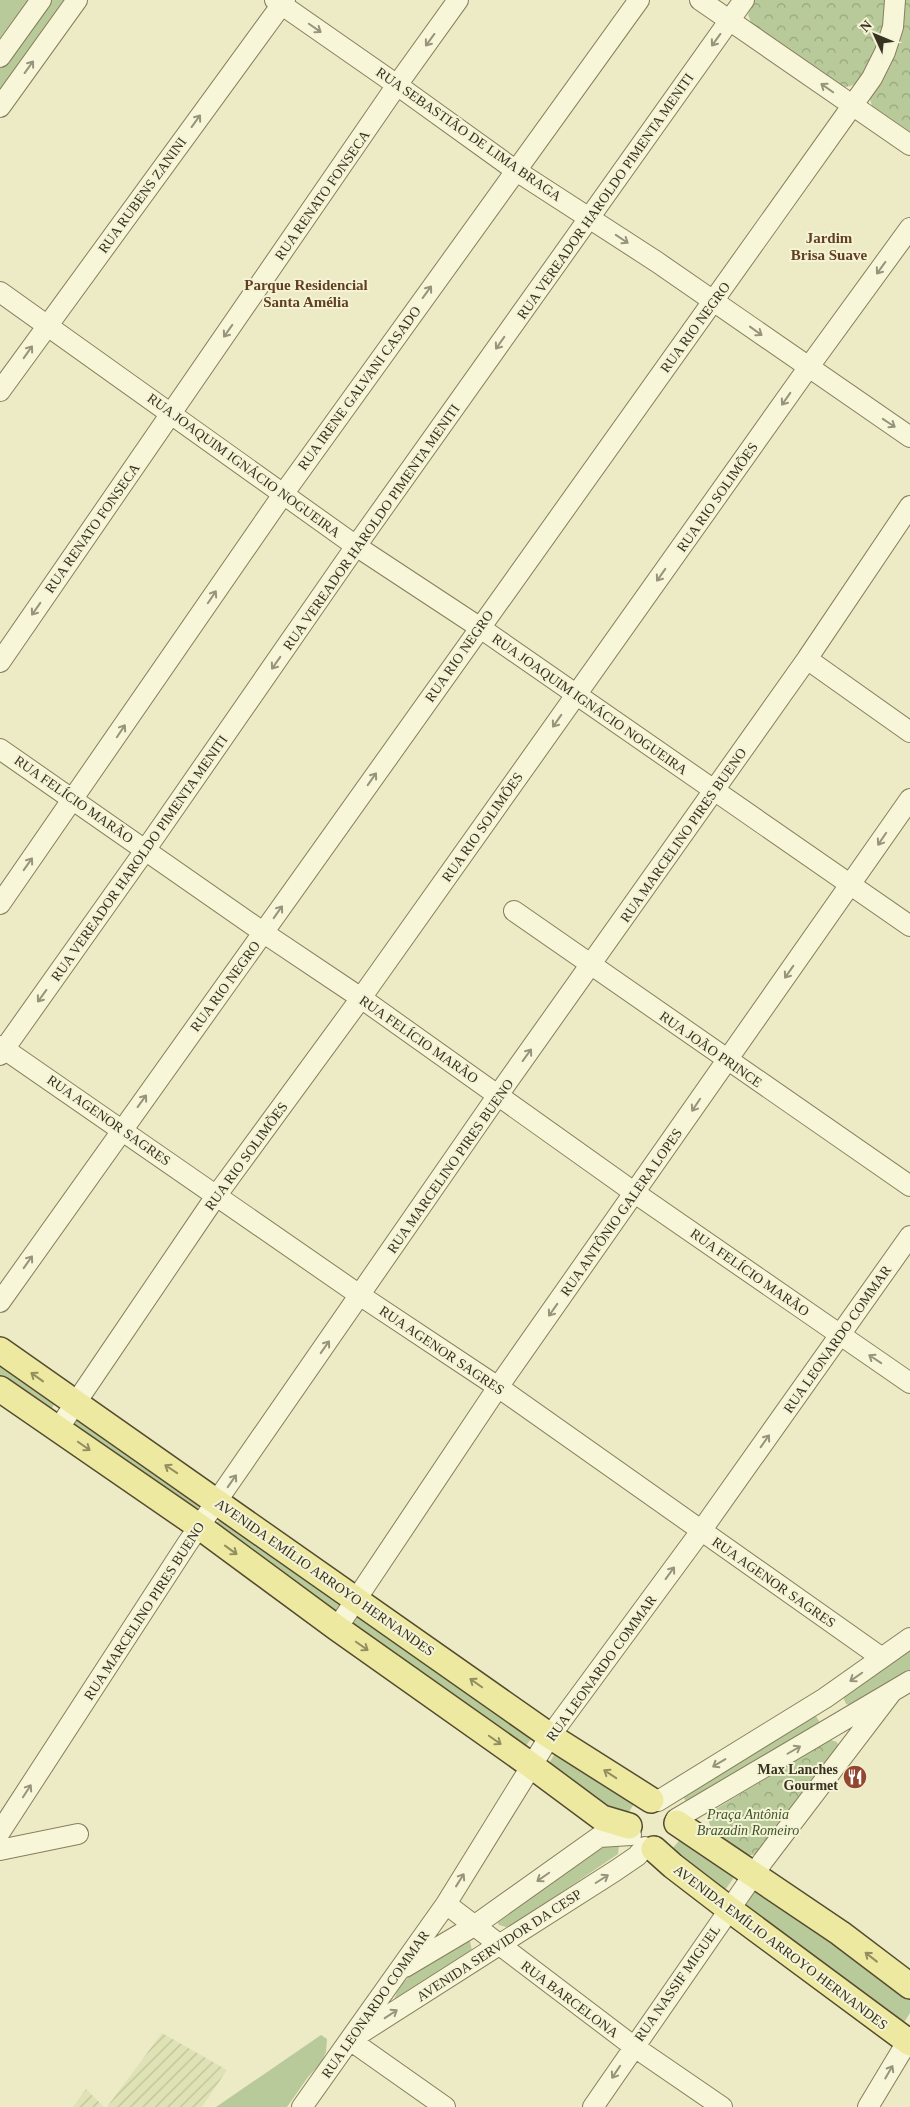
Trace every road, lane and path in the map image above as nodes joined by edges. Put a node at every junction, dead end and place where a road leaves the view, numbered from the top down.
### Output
1 (41, 0) edge
2 (77, 0) edge
3 (458, 0) edge
4 (638, 0) edge
5 (700, 0) edge
6 (744, 0) edge
7 (895, 0) edge
8 (281, 2) edge
9 (730, 20) junction
10 (0, 57) edge
11 (398, 85) junction
12 (853, 106) junction
13 (0, 107) edge
14 (910, 145) edge
15 (515, 170) junction
16 (590, 217) junction
17 (910, 228) edge
18 (0, 292) edge
19 (714, 301) junction
20 (46, 326) junction
21 (808, 368) junction
22 (0, 391) edge
23 (172, 413) junction
24 (910, 437) edge
25 (284, 493) junction
26 (910, 506) edge
27 (356, 546) junction
28 (479, 627) junction
29 (807, 659) junction
30 (0, 662) edge
31 (576, 695) junction
32 (910, 732) edge
33 (0, 749) edge
34 (714, 790) junction
35 (74, 799) junction
36 (910, 799) edge
37 (146, 850) junction
38 (851, 884) junction
39 (0, 904) edge
40 (514, 911) dead end
41 (910, 926) edge
42 (264, 933) junction
43 (592, 965) junction
44 (361, 998) junction
45 (1, 1050) edge
46 (726, 1060) junction
47 (498, 1095) junction
48 (122, 1128) junction
49 (910, 1186) edge
50 (635, 1193) junction
51 (216, 1196) junction
52 (910, 1236) edge
53 (361, 1296) junction
54 (0, 1302) edge
55 (840, 1334) junction
56 (0, 1350) edge
57 (910, 1383) edge
58 (498, 1387) junction
59 (0, 1389) edge
60 (74, 1404) junction
61 (58, 1429) junction
62 (218, 1502) junction
63 (200, 1527) junction
64 (701, 1531) junction
65 (357, 1599) junction
66 (337, 1628) junction
67 (910, 1638) edge
68 (882, 1658) junction
69 (910, 1681) edge
70 (891, 1692) junction
71 (825, 1698) junction
72 (842, 1722) junction
73 (550, 1736) junction
74 (857, 1739) junction
75 (532, 1766) junction
76 (655, 1801) junction
77 (676, 1821) junction
78 (0, 1832) edge
79 (78, 1834) dead end
80 (640, 1839) junction
81 (0, 1850) edge
82 (754, 1874) junction
83 (446, 1904) junction
84 (729, 1909) junction
85 (474, 1926) junction
86 (499, 1945) junction
87 (400, 1970) junction
88 (910, 1986) edge
89 (350, 2040) junction
90 (909, 2040) edge
91 (633, 2046) junction
92 (302, 2107) edge
93 (444, 2107) edge
94 (592, 2107) edge
95 (722, 2107) edge
96 (868, 2107) edge

1 - 10 street
13 -> 2 street
3 -> 11 street, RUA RENATO FONSECA
4 - 15 street, RUA IRENE GALVANI CASADO
5 - 9 street
6 - 9 street, RUA VEREADOR HAROLDO PIMENTA MENITI
7 - 12 street, RUA RIO NEGRO
8 -> 11 street, RUA SEBASTIÃO DE LIMA BRAGA
20 -> 8 street, RUA RUBENS ZANINI
12 -> 9 street
9 -> 16 street, RUA VEREADOR HAROLDO PIMENTA MENITI
11 - 15 street, RUA SEBASTIÃO DE LIMA BRAGA
11 -> 23 street, RUA RENATO FONSECA
12 - 14 street
12 - 19 street, RUA RIO NEGRO
15 - 16 street, RUA SEBASTIÃO DE LIMA BRAGA
25 -> 15 street, RUA IRENE GALVANI CASADO
16 -> 19 street, RUA SEBASTIÃO DE LIMA BRAGA
16 -> 27 street, RUA VEREADOR HAROLDO PIMENTA MENITI
17 -> 21 street, RUA RIO SOLIMÕES
18 - 20 street, RUA JOAQUIM IGNÁCIO NOGUEIRA
19 -> 21 street, RUA SEBASTIÃO DE LIMA BRAGA
19 - 28 street, RUA RIO NEGRO
22 -> 20 street, RUA RUBENS ZANINI
20 - 23 street, RUA JOAQUIM IGNÁCIO NOGUEIRA
21 -> 24 street, RUA SEBASTIÃO DE LIMA BRAGA
21 -> 31 street, RUA RIO SOLIMÕES
23 - 25 street, RUA JOAQUIM IGNÁCIO NOGUEIRA
23 -> 30 street, RUA RENATO FONSECA
25 - 27 street, RUA JOAQUIM IGNÁCIO NOGUEIRA
35 -> 25 street, RUA IRENE GALVANI CASADO
26 - 29 street, RUA MARCELINO PIRES BUENO
27 - 28 street, RUA JOAQUIM IGNÁCIO NOGUEIRA
27 -> 37 street, RUA VEREADOR HAROLDO PIMENTA MENITI
28 - 31 street, RUA JOAQUIM IGNÁCIO NOGUEIRA
42 -> 28 street, RUA RIO NEGRO
29 - 32 street
29 - 34 street, RUA MARCELINO PIRES BUENO
31 - 34 street, RUA JOAQUIM IGNÁCIO NOGUEIRA
31 -> 44 street, RUA RIO SOLIMÕES
33 - 35 street, RUA FELÍCIO MARÃO
34 - 38 street, RUA JOAQUIM IGNÁCIO NOGUEIRA
34 - 43 street, RUA MARCELINO PIRES BUENO
35 - 37 street, RUA FELÍCIO MARÃO
39 -> 35 street, RUA IRENE GALVANI CASADO
36 -> 38 street, RUA ANTÔNIO GALERA LOPES
37 - 42 street, RUA FELÍCIO MARÃO
37 -> 45 street, RUA VEREADOR HAROLDO PIMENTA MENITI
38 - 41 street, RUA JOAQUIM IGNÁCIO NOGUEIRA
38 -> 46 street, RUA ANTÔNIO GALERA LOPES
40 - 43 street, RUA JOÃO PRINCE
42 - 44 street, RUA FELÍCIO MARÃO
48 -> 42 street, RUA RIO NEGRO
43 - 46 street, RUA JOÃO PRINCE
47 -> 43 street, RUA MARCELINO PIRES BUENO
44 - 47 street, RUA FELÍCIO MARÃO
44 - 51 street, RUA RIO SOLIMÕES
45 - 48 street, RUA AGENOR SAGRES
46 - 49 street, RUA JOÃO PRINCE
46 -> 50 street, RUA ANTÔNIO GALERA LOPES
47 - 50 street, RUA FELÍCIO MARÃO
47 - 53 street, RUA MARCELINO PIRES BUENO
48 - 51 street, RUA AGENOR SAGRES
54 -> 48 street, RUA RIO NEGRO
50 - 55 street, RUA FELÍCIO MARÃO
50 -> 58 street, RUA ANTÔNIO GALERA LOPES
51 - 53 street, RUA AGENOR SAGRES
51 - 60 street, RUA RIO SOLIMÕES
52 - 55 street, RUA LEONARDO COMMAR
53 - 58 street, RUA AGENOR SAGRES
62 -> 53 street, RUA MARCELINO PIRES BUENO
57 -> 55 street, RUA FELÍCIO MARÃO
64 -> 55 street, RUA LEONARDO COMMAR
60 -> 56 main road, AVENIDA EMÍLIO ARROYO HERNANDES
58 - 64 street, RUA AGENOR SAGRES
58 - 65 street, RUA ANTÔNIO GALERA LOPES
59 - 61 main road, AVENIDA EMÍLIO ARROYO HERNANDES
60 - 61 street, RUA RIO SOLIMÕES
62 -> 60 main road, AVENIDA EMÍLIO ARROYO HERNANDES
61 -> 63 main road, AVENIDA EMÍLIO ARROYO HERNANDES
62 - 63 street, RUA MARCELINO PIRES BUENO
62 - 65 main road, AVENIDA EMÍLIO ARROYO HERNANDES
63 -> 66 main road, AVENIDA EMÍLIO ARROYO HERNANDES
78 -> 63 street, RUA MARCELINO PIRES BUENO
64 - 68 street, RUA AGENOR SAGRES
73 -> 64 street, RUA LEONARDO COMMAR
65 - 66 street, RUA ANTÔNIO GALERA LOPES
73 -> 65 main road, AVENIDA EMÍLIO ARROYO HERNANDES
66 -> 75 main road, AVENIDA EMÍLIO ARROYO HERNANDES
67 - 68 street
68 -> 71 street
69 - 70 street
70 - 72 street
70 - 74 street, RUA NASSIF MIGUEL
71 - 72 street
71 -> 76 street
72 - 74 street
77 -> 72 street
73 - 75 street, RUA LEONARDO COMMAR
76 -> 73 main road, AVENIDA EMÍLIO ARROYO HERNANDES
74 - 82 street, RUA NASSIF MIGUEL
75 - 80 main road, AVENIDA EMÍLIO ARROYO HERNANDES
83 -> 75 street, RUA LEONARDO COMMAR
76 - 77 main road, AVENIDA EMÍLIO ARROYO HERNANDES
76 - 80 main road
77 - 80 main road
77 - 82 main road, AVENIDA EMÍLIO ARROYO HERNANDES
79 - 81 street
80 - 84 main road, AVENIDA EMÍLIO ARROYO HERNANDES
80 -> 85 street
86 -> 80 street, AVENIDA SERVIDOR DA CESP
82 - 84 street, RUA NASSIF MIGUEL
88 -> 82 main road, AVENIDA EMÍLIO ARROYO HERNANDES
83 - 85 street, RUA BARCELONA
83 - 87 street, RUA LEONARDO COMMAR
84 - 90 main road, AVENIDA EMÍLIO ARROYO HERNANDES
84 - 91 street, RUA NASSIF MIGUEL
85 - 86 street, RUA BARCELONA
85 - 87 street
89 -> 86 street, AVENIDA SERVIDOR DA CESP
86 - 91 street, RUA BARCELONA
87 - 89 street, RUA LEONARDO COMMAR
89 - 92 street, RUA LEONARDO COMMAR
89 - 93 street
96 -> 90 street
91 -> 94 street, RUA NASSIF MIGUEL
91 - 95 street, RUA BARCELONA

